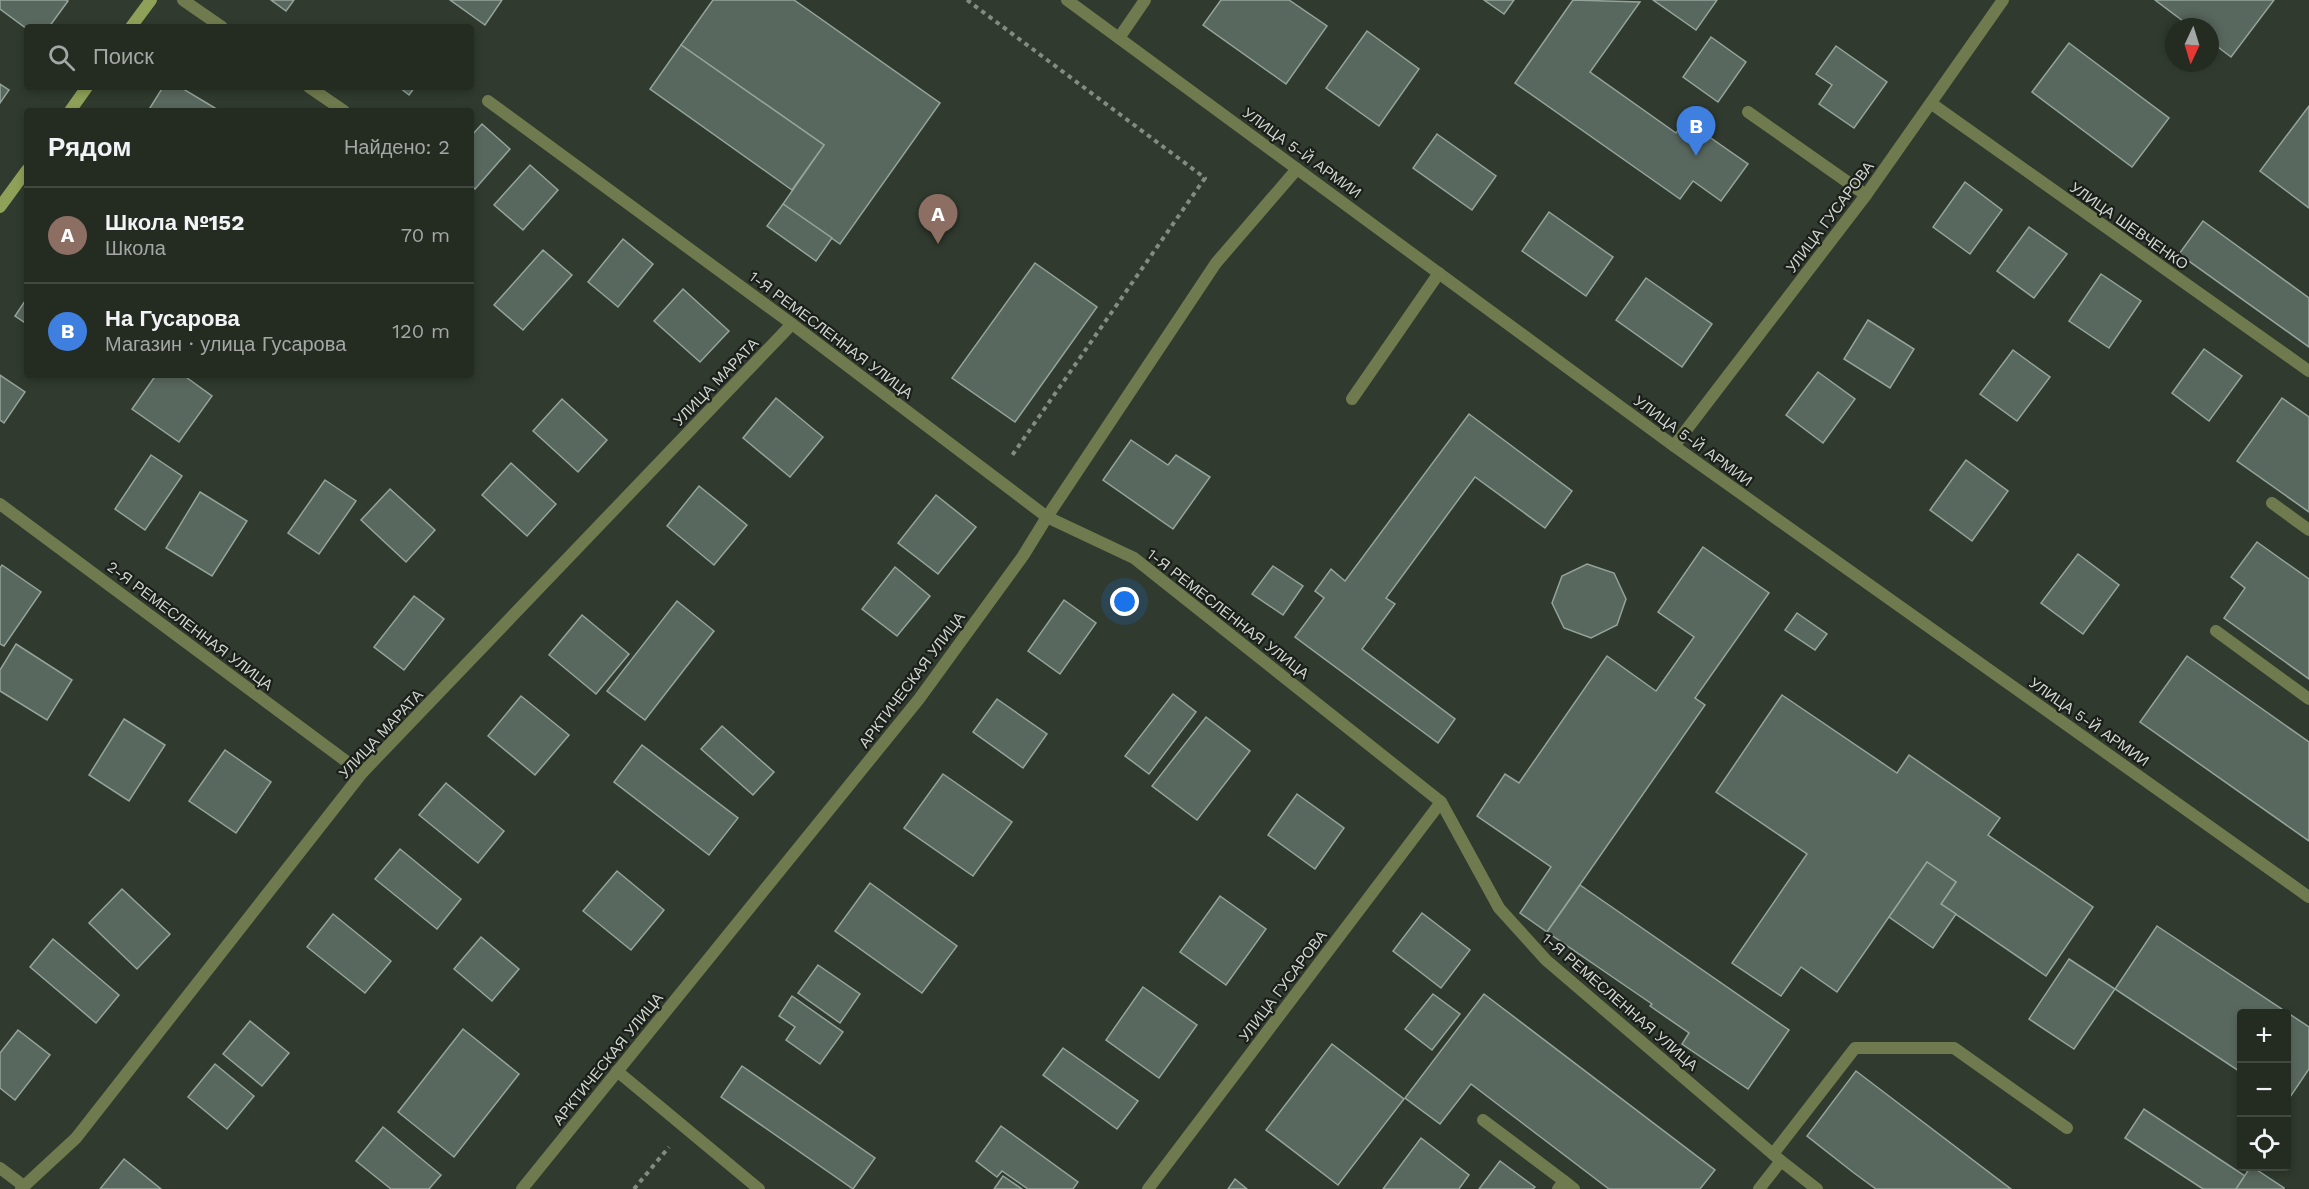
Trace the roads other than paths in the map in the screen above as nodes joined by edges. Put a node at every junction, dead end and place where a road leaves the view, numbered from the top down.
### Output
1 (151, 0) edge
2 (183, 0) edge
3 (1067, 0) edge
4 (1146, 0) edge
5 (2003, 0) edge
6 (133, 24) edge
7 (218, 24) edge
8 (1119, 38) junction
9 (85, 90) edge
10 (313, 90) edge
11 (488, 101) dead end
12 (1932, 104) junction
13 (72, 108) edge
14 (340, 108) edge
15 (1748, 112) dead end
16 (1297, 169) junction
17 (24, 174) edge
18 (1866, 195) junction
19 (0, 207) edge
20 (1439, 273) junction
21 (792, 324) junction
22 (2309, 371) edge
23 (1352, 399) dead end
24 (1674, 446) junction
25 (2272, 503) dead end
26 (0, 504) edge
27 (1047, 516) junction
28 (2309, 530) edge
29 (2216, 631) dead end
30 (2309, 699) edge
31 (362, 773) junction
32 (1442, 802) junction
33 (2309, 897) edge
34 (617, 1071) junction
35 (1483, 1120) dead end
36 (2067, 1128) dead end
37 (1777, 1157) junction
38 (0, 1168) edge
39 (1565, 1186) edge
40 (22, 1187) edge
41 (522, 1189) edge
42 (759, 1189) edge
43 (1148, 1189) edge
44 (1759, 1189) edge
45 (1817, 1189) edge

1 - 6 main road
2 - 7 street
3 - 8 street, УЛИЦА 5-Й АРМИИ
4 - 8 street
5 - 12 street, УЛИЦА ГУСАРОВА
8 - 16 street, УЛИЦА 5-Й АРМИИ
9 - 13 main road
10 - 14 street
11 - 21 street, 1-Я РЕМЕСЛЕННАЯ УЛИЦА
12 - 18 street, УЛИЦА ГУСАРОВА
12 - 22 street, УЛИЦА ШЕВЧЕНКО
15 - 18 street
16 - 20 street, УЛИЦА 5-Й АРМИИ
16 - 27 street, АРКТИЧЕСКАЯ УЛИЦА
17 - 19 main road
18 - 24 street, УЛИЦА ГУСАРОВА
20 - 23 street
20 - 24 street, УЛИЦА 5-Й АРМИИ
21 - 27 street, 1-Я РЕМЕСЛЕННАЯ УЛИЦА
21 - 31 street, УЛИЦА МАРАТА
24 - 33 street, УЛИЦА 5-Й АРМИИ
25 - 28 street
26 - 31 street, 2-Я РЕМЕСЛЕННАЯ УЛИЦА
27 - 32 street, 1-Я РЕМЕСЛЕННАЯ УЛИЦА
27 - 34 street, АРКТИЧЕСКАЯ УЛИЦА
29 - 30 street
31 - 40 street, УЛИЦА МАРАТА
32 - 37 street, 1-Я РЕМЕСЛЕННАЯ УЛИЦА
32 - 43 street, УЛИЦА ГУСАРОВА
34 - 41 street, АРКТИЧЕСКАЯ УЛИЦА
34 - 42 street
35 - 39 street
36 - 37 street
37 - 44 street
37 - 45 street, 1-Я РЕМЕСЛЕННАЯ УЛИЦА
38 - 40 street

